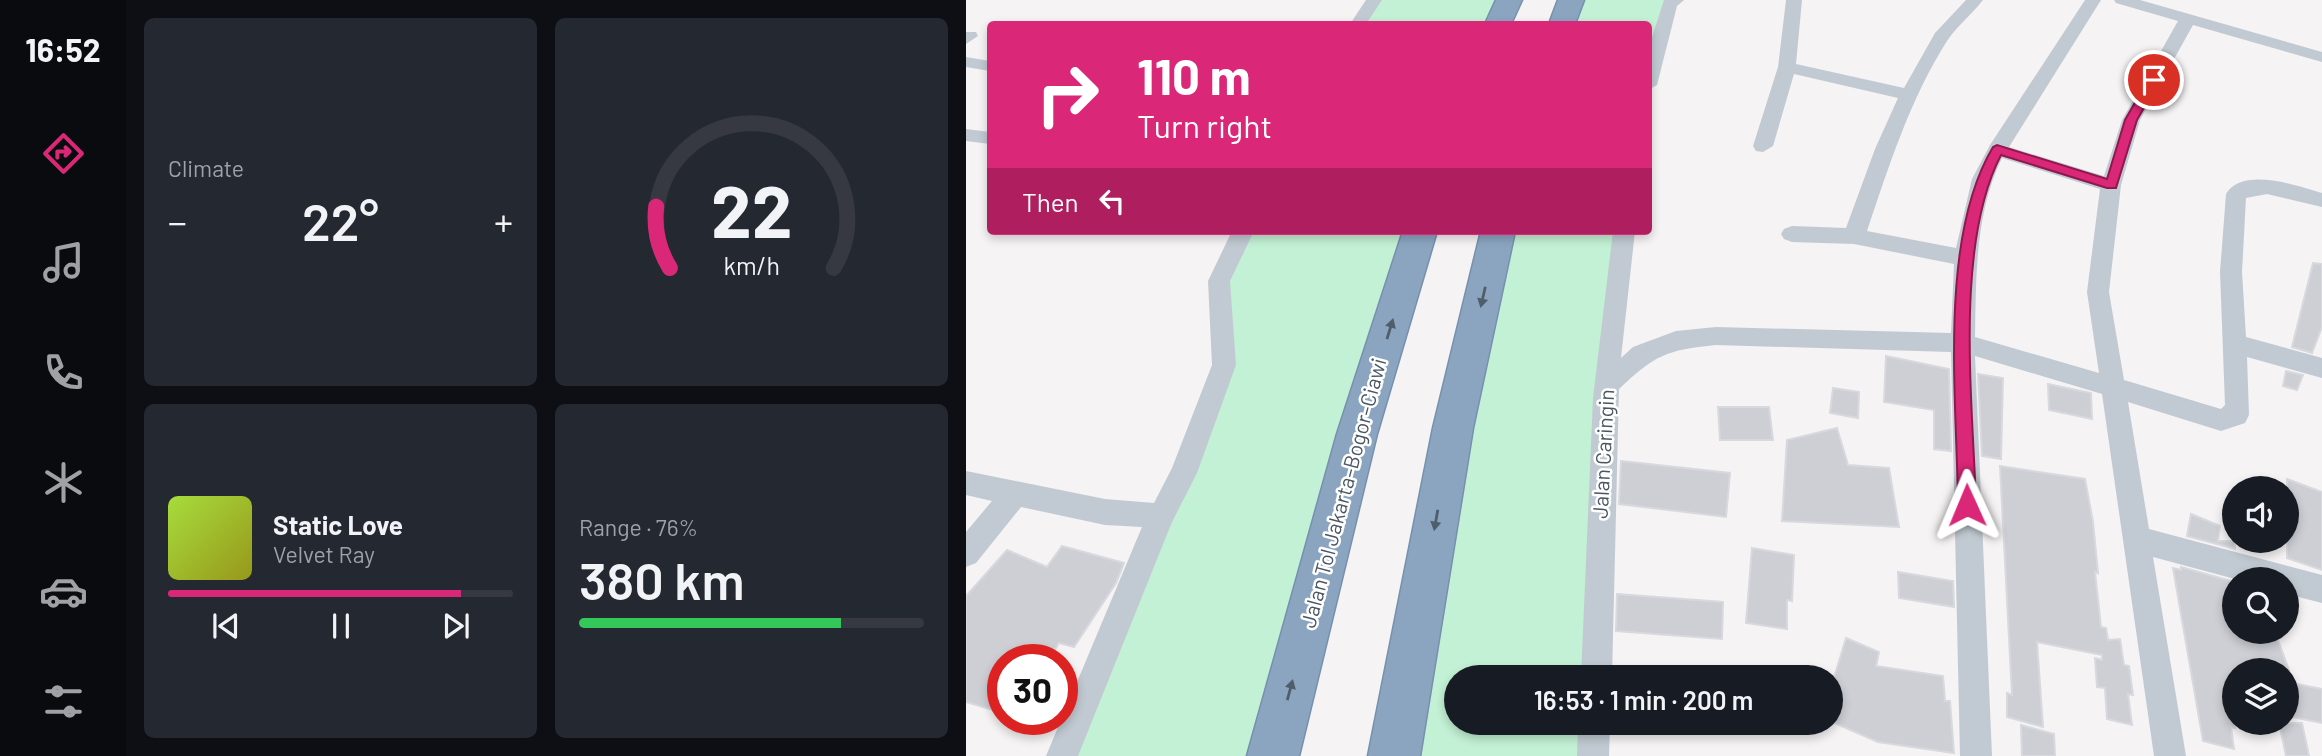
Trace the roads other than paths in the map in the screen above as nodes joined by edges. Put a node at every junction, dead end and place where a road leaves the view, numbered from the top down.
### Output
1 (1374, 0) edge
2 (1509, 0) edge
3 (1571, 0) edge
4 (1676, 0) edge
5 (1794, 0) edge
6 (1975, 0) edge
7 (2093, 0) edge
8 (2122, 0) edge
9 (2188, 19) junction
10 (1360, 21) edge
11 (1499, 21) edge
12 (1563, 21) edge
13 (2322, 57) edge
14 (966, 62) edge
15 (987, 66) edge
16 (1787, 66) junction
17 (1652, 67) edge
18 (1909, 95) junction
19 (966, 135) edge
20 (987, 138) edge
21 (1763, 146) dead end
22 (1997, 150) junction
23 (2111, 185) junction
24 (2322, 200) edge
25 (1791, 234) dead end
26 (1241, 235) edge
27 (1419, 235) edge
28 (1497, 235) edge
29 (1623, 235) edge
30 (1854, 236) junction
31 (1965, 258) junction
32 (1963, 343) junction
33 (2233, 343) junction
34 (2322, 368) edge
35 (1608, 384) junction
36 (2113, 387) junction
37 (966, 482) edge
38 (1016, 494) junction
39 (1161, 516) junction
40 (2136, 539) junction
41 (966, 553) edge
42 (2322, 589) edge
43 (1595, 665) edge
44 (1594, 735) edge
45 (1062, 756) edge
46 (1273, 756) edge
47 (1394, 756) edge
48 (1593, 756) edge
49 (1976, 756) edge
50 (2170, 756) edge

1 - 10 street
2 - 11 highway
3 - 12 highway
4 - 17 street
5 - 16 street
6 - 18 street
7 - 22 street
8 - 9 street
9 - 13 street
9 - 23 street
14 - 15 street
16 - 18 street
16 - 21 street
18 - 30 street
19 - 20 street
22 - 23 street
22 - 31 street
23 - 36 street
24 - 33 street
25 - 30 street
26 - 39 street
46 -> 27 highway, Jalan Tol Jakarta–Bogor–Ciawi
28 -> 47 highway
29 - 35 street, Jalan Caringin
30 - 31 street
31 - 32 street
32 - 35 street
32 - 36 street
32 - 49 street
33 - 34 street
33 - 36 street
35 - 43 street, Jalan Caringin
36 - 40 street
37 - 38 street
38 - 39 street
38 - 41 street
39 - 45 street
40 - 42 street
40 - 50 street
44 - 48 street

